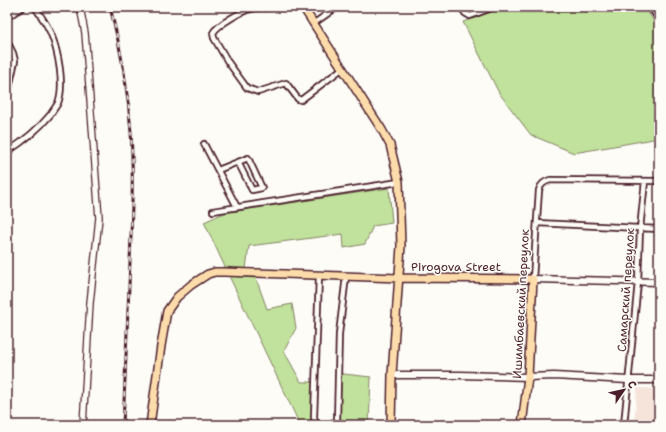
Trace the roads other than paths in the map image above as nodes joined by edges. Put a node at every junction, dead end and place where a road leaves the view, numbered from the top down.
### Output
1 (24, 7) edge
2 (35, 7) edge
3 (80, 7) edge
4 (270, 7) edge
5 (303, 7) edge
6 (337, 7) edge
7 (461, 7) edge
8 (494, 7) edge
9 (650, 7) edge
10 (7, 17) edge
11 (659, 19) edge
12 (314, 24) junction
13 (7, 42) edge
14 (343, 68) junction
15 (7, 97) edge
16 (204, 144) dead end
17 (7, 152) edge
18 (238, 162) junction
19 (218, 170) junction
20 (645, 181) junction
21 (659, 181) edge
22 (399, 182) junction
23 (237, 208) junction
24 (213, 211) dead end
25 (536, 223) junction
26 (640, 229) junction
27 (659, 229) edge
28 (319, 276) junction
29 (346, 276) junction
30 (399, 278) junction
31 (533, 278) junction
32 (638, 282) junction
33 (659, 282) edge
34 (392, 375) junction
35 (528, 377) junction
36 (628, 380) junction
37 (659, 380) edge
38 (83, 425) edge
39 (150, 425) edge
40 (320, 425) edge
41 (391, 425) edge
42 (522, 425) edge
43 (624, 425) edge

1 - 10 street
2 - 17 street
3 - 38 street
4 - 14 street
5 - 12 main road
6 - 12 street
7 - 8 street
9 - 11 street
12 - 14 main road
13 - 15 street
14 - 22 main road
16 - 19 street
18 - 18 street
18 - 19 street
19 - 23 street
20 - 21 street
20 - 25 street, Ишимбаевский переулок
20 - 26 street, Самарский переулок
22 - 23 street
22 - 30 main road
23 - 24 street
25 - 26 street
25 - 31 street, Ишимбаевский переулок
26 - 27 street
26 - 32 street, Самарский переулок
28 - 29 main road, Pirogova Street
28 - 39 main road, Pirogova Street
28 - 40 street
29 - 30 main road, Pirogova Street
29 - 40 street
30 - 31 main road, Pirogova Street
30 - 34 main road
31 - 32 main road, Pirogova Street
31 - 35 main road, Ишимбаевский переулок
32 - 33 main road, Pirogova Street
32 - 36 street, Самарский переулок
34 - 35 main road
34 - 41 main road
35 - 36 main road
35 - 42 main road, Ишимбаевский переулок
36 - 37 main road
36 - 43 street, Самарский переулок

